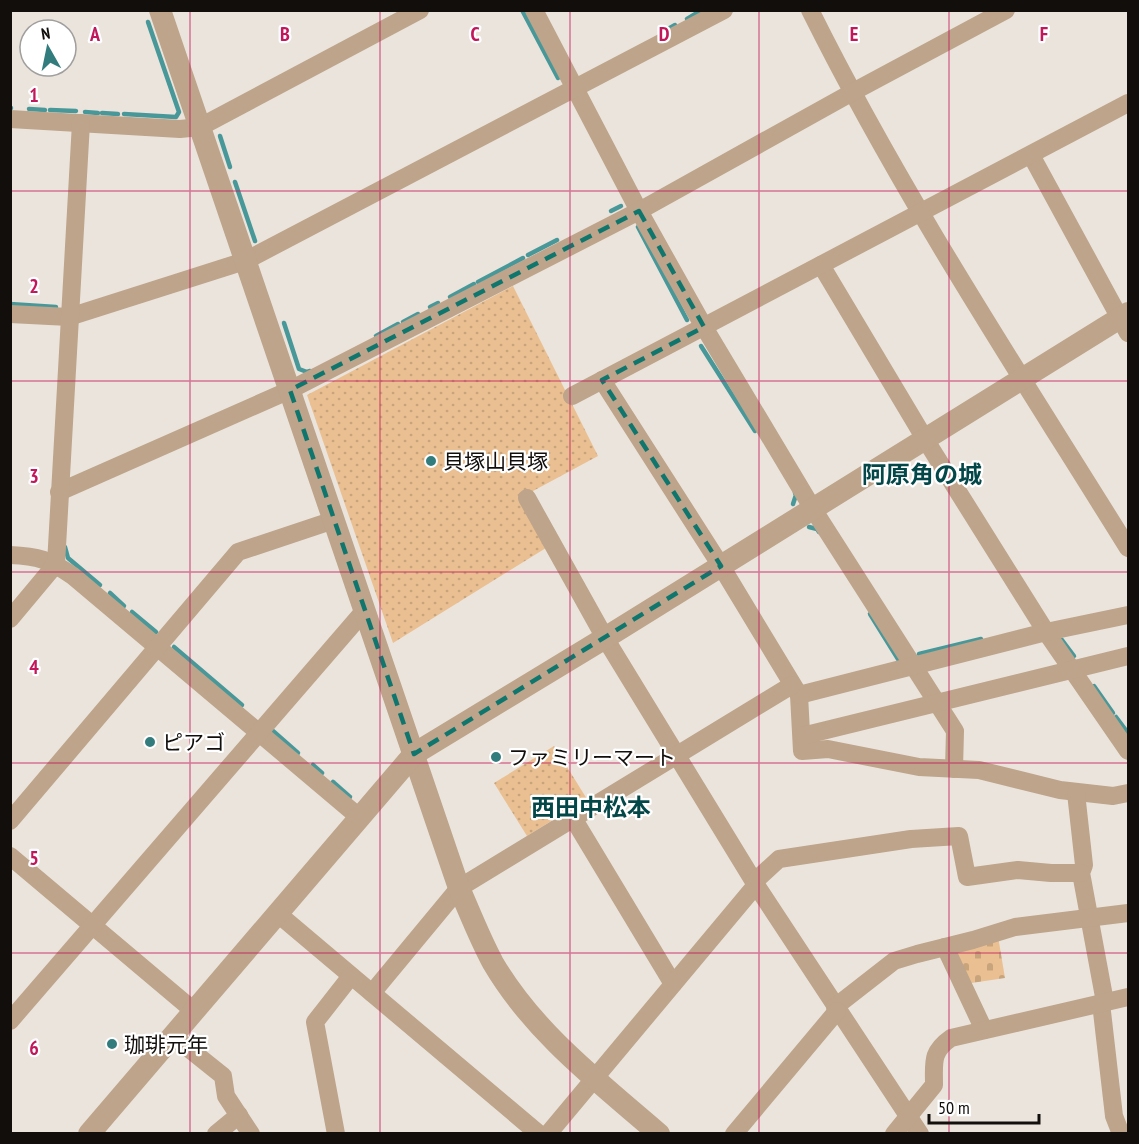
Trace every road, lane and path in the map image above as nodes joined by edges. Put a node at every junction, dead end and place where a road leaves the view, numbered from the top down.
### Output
1 (160, 10) edge
2 (420, 10) edge
3 (534, 10) edge
4 (724, 10) edge
5 (810, 10) edge
6 (1006, 10) edge
7 (574, 88) junction
8 (851, 93) junction
9 (1128, 103) edge
10 (10, 118) edge
11 (81, 123) junction
12 (200, 127) junction
13 (1031, 155) junction
14 (639, 211) junction
15 (920, 214) junction
16 (245, 261) junction
17 (821, 266) junction
18 (10, 314) edge
19 (69, 317) junction
20 (1125, 322) edge
21 (704, 327) junction
22 (1023, 379) junction
23 (602, 380) junction
24 (290, 390) junction
25 (572, 396) dead end
26 (925, 439) junction
27 (59, 492) junction
28 (527, 498) dead end
29 (813, 509) junction
30 (334, 520) junction
31 (1128, 548) edge
32 (10, 555) edge
33 (56, 564) junction
34 (721, 566) junction
35 (365, 610) junction
36 (1128, 615) edge
37 (10, 619) edge
38 (1046, 632) junction
39 (605, 639) junction
40 (158, 647) junction
41 (1128, 656) edge
42 (914, 667) junction
43 (1072, 669) junction
44 (796, 690) junction
45 (937, 703) junction
46 (259, 733) junction
47 (802, 735) junction
48 (1128, 751) edge
49 (414, 754) junction
50 (677, 755) junction
51 (954, 769) junction
52 (1076, 793) junction
53 (1128, 793) edge
54 (359, 818) junction
55 (573, 818) junction
56 (10, 821) edge
57 (10, 856) edge
58 (1081, 873) junction
59 (755, 884) junction
60 (459, 888) junction
61 (277, 913) junction
62 (1128, 913) edge
63 (1090, 918) junction
64 (93, 926) junction
65 (945, 947) junction
66 (351, 976) junction
67 (673, 984) junction
68 (372, 993) junction
69 (1128, 997) edge
70 (1103, 1002) junction
71 (836, 1009) junction
72 (194, 1011) junction
73 (10, 1021) edge
74 (984, 1030) junction
75 (173, 1036) junction
76 (594, 1077) junction
77 (239, 1115) junction
78 (908, 1116) junction
79 (548, 1133) edge
80 (89, 1134) edge
81 (216, 1134) edge
82 (251, 1134) edge
83 (336, 1134) edge
84 (659, 1134) edge
85 (734, 1134) edge
86 (894, 1134) edge
87 (920, 1134) edge
88 (1121, 1134) edge

1 - 12 street
2 - 12 street
3 - 7 street
4 - 7 street
5 - 8 street
6 - 8 street
7 - 14 street
7 - 16 street
8 - 14 street
8 - 15 street
9 - 13 street
10 - 11 street
11 - 12 street
11 - 19 street
12 - 16 street
13 - 15 street
13 - 20 street
14 - 21 street
14 - 24 street
15 - 17 street
15 - 22 street
16 - 19 street
16 - 24 street
17 - 21 street
17 - 26 street
18 - 19 street
19 - 27 street
20 - 22 street
21 - 23 street
21 - 29 street
22 - 26 street
22 - 31 street
23 - 25 street
23 - 34 street
24 - 27 street
24 - 30 street
26 - 29 street
26 - 38 street
27 - 33 street
28 - 39 street
29 - 34 street
29 - 42 street
30 - 35 street
30 - 40 street
32 - 33 street
33 - 37 street
33 - 40 street
34 - 39 street
34 - 44 street
35 - 46 street
35 - 49 street
36 - 38 street
38 - 42 street
38 - 43 street
39 - 49 street
39 - 50 street
40 - 46 street
40 - 56 street
41 - 43 street
42 - 44 street
42 - 45 street
43 - 45 street
43 - 48 street
44 - 47 street
44 - 50 street
45 - 47 street
45 - 51 street
46 - 54 street
46 - 64 street
47 - 51 street
49 - 54 street
49 - 60 street
50 - 55 street
50 - 59 street
51 - 52 street
52 - 53 street
52 - 58 street
54 - 61 street
55 - 60 street
55 - 67 street
57 - 64 street
58 - 59 street
58 - 63 street
59 - 67 street
59 - 71 street
60 - 68 street
60 - 76 street
61 - 66 street
61 - 72 street
62 - 63 street
63 - 65 street
63 - 70 street
64 - 72 street
64 - 73 street
65 - 71 street
65 - 74 street
66 - 68 street
66 - 83 street
67 - 76 street
68 - 79 street
69 - 70 street
70 - 74 street
70 - 88 street
71 - 78 street
71 - 85 street
72 - 75 street
74 - 78 street
75 - 77 street
75 - 80 street
76 - 79 street
76 - 84 street
77 - 81 street
77 - 82 street
78 - 86 street
78 - 87 street

